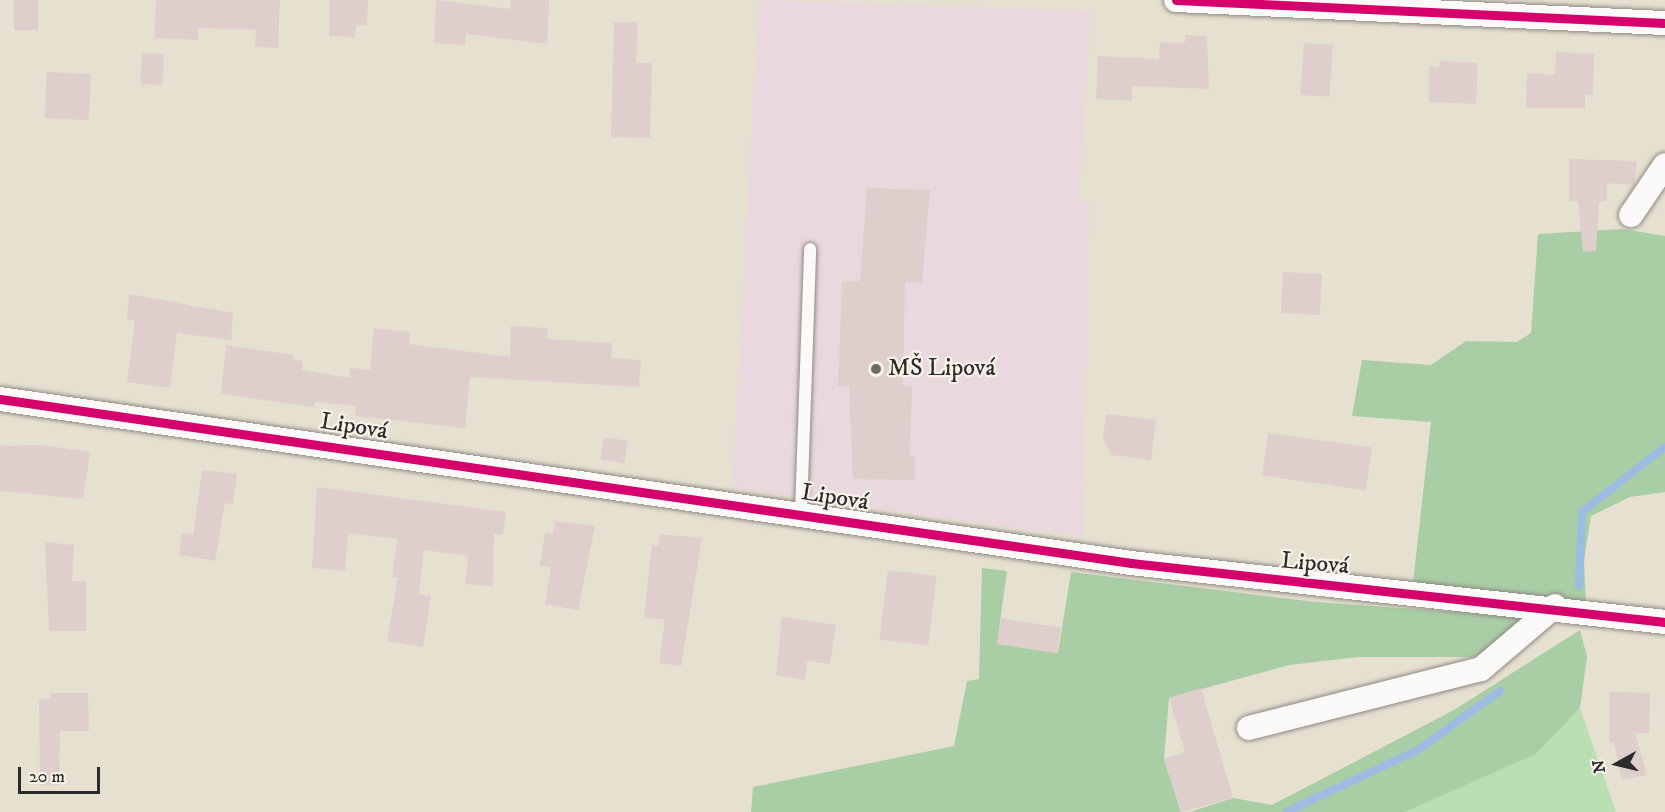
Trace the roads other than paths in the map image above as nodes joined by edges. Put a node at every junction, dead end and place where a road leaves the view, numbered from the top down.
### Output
1 (1176, 0) edge
2 (1665, 23) edge
3 (1665, 165) edge
4 (1631, 215) dead end
5 (810, 249) dead end
6 (0, 399) edge
7 (801, 512) junction
8 (1556, 606) junction
9 (1665, 622) edge
10 (1249, 728) dead end

1 - 2 street
3 - 4 street
5 - 7 lane
6 - 7 street, Lipová
7 - 8 street, Lipová
8 - 9 street, Lipová
8 - 10 street

